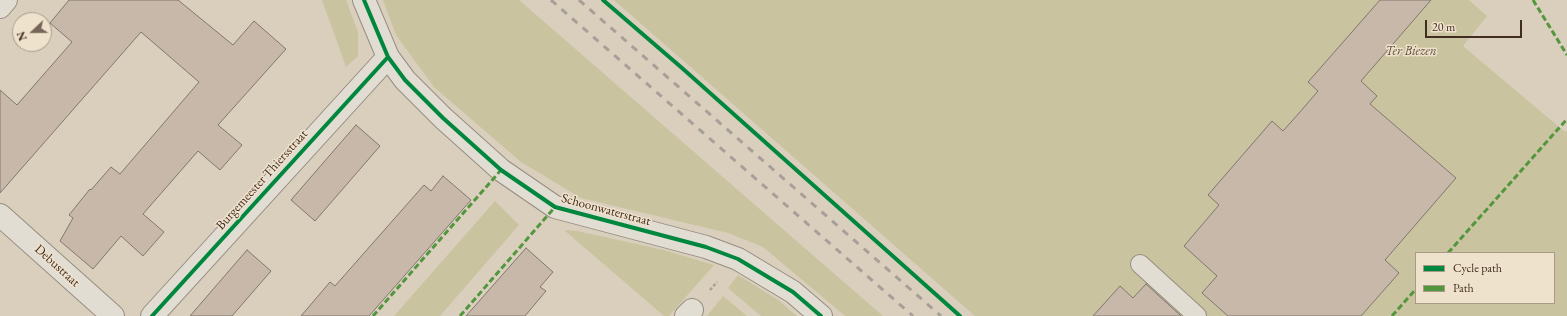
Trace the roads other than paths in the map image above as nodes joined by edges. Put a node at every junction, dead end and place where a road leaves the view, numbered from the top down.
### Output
1 (6, 0) edge
2 (364, 0) edge
3 (0, 7) edge
4 (388, 57) junction
5 (0, 216) edge
6 (1140, 264) dead end
7 (113, 316) edge
8 (152, 316) edge
9 (821, 316) edge
10 (1197, 316) edge

1 - 3 street
2 - 4 street, Schoonwaterstraat
4 - 8 street, Burgemeester Thiersstraat
4 - 9 street, Schoonwaterstraat
5 - 7 street, Debustraat
6 - 10 lane

